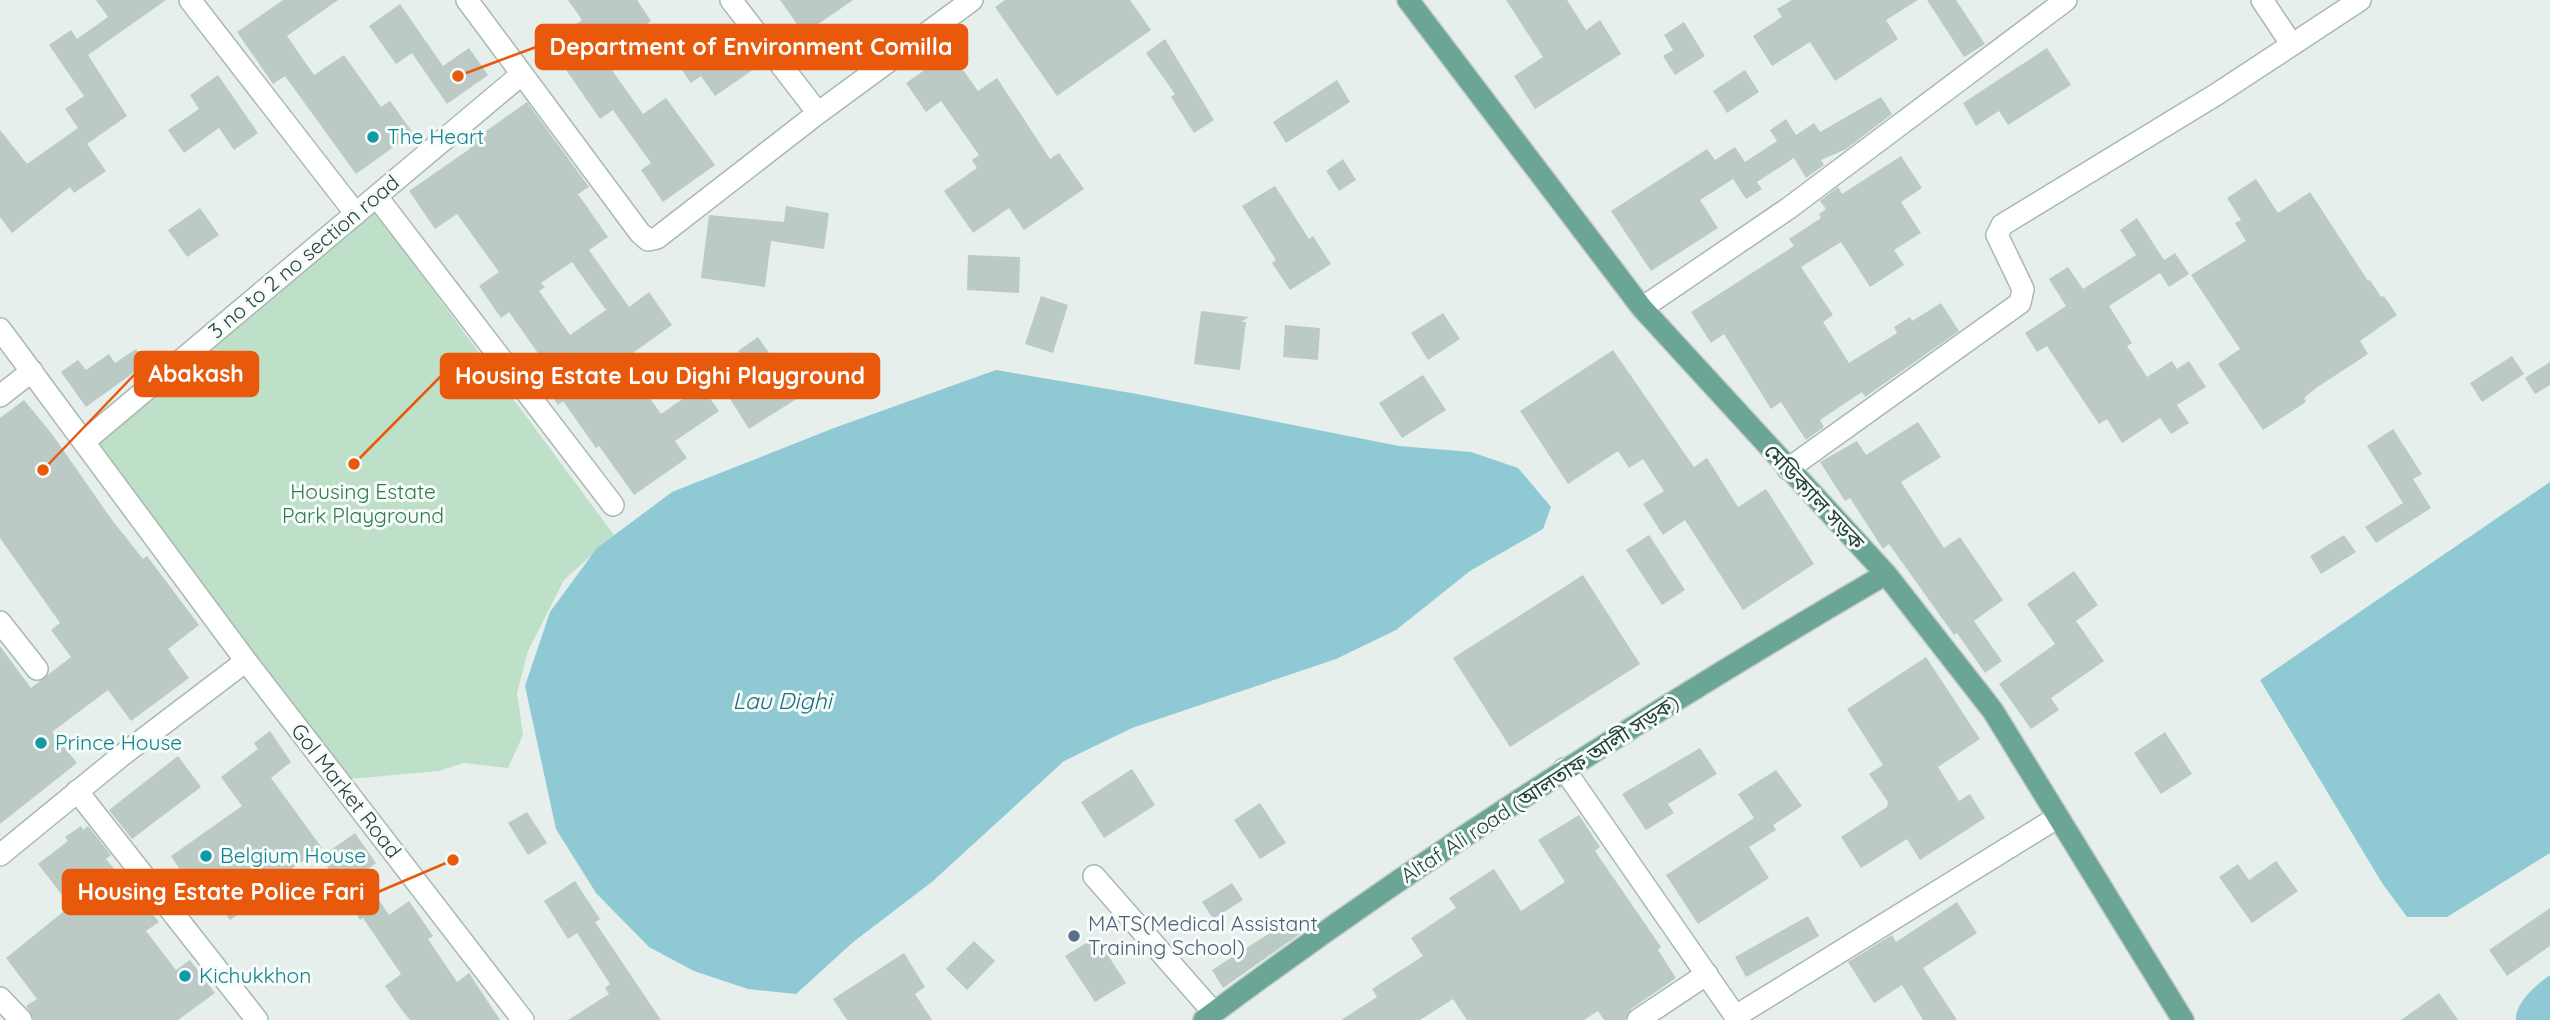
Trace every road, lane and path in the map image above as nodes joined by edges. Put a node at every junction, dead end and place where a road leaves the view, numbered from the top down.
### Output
1 (190, 0) edge
2 (467, 0) edge
3 (731, 0) edge
4 (972, 0) edge
5 (1408, 0) edge
6 (2066, 0) edge
7 (2262, 0) edge
8 (2360, 0) edge
9 (2292, 45) junction
10 (522, 74) junction
11 (818, 113) junction
12 (377, 197) junction
13 (356, 214) junction
14 (1642, 308) junction
15 (0, 329) edge
16 (32, 371) junction
17 (0, 396) edge
18 (85, 441) junction
19 (1788, 469) junction
20 (613, 505) dead end
21 (1886, 574) junction
22 (0, 622) edge
23 (246, 661) junction
24 (37, 668) dead end
25 (1564, 769) junction
26 (77, 790) junction
27 (2058, 817) junction
28 (0, 855) edge
29 (1094, 876) dead end
30 (1707, 974) junction
31 (0, 998) edge
32 (1209, 1016) edge
33 (1737, 1018) edge
34 (21, 1020) edge
35 (257, 1020) edge
36 (523, 1020) edge
37 (1638, 1020) edge
38 (2182, 1020) edge

1 - 13 street
2 - 10 street
3 - 11 street
4 - 11 street
5 - 14 main road, মেডিক্যাল সড়ক
6 - 14 street
7 - 9 street
8 - 9 street
9 - 19 street
10 - 11 street
10 - 12 street, 3 no to 2 no section road
12 - 13 street, 3 no to 2 no section road
12 - 20 street
13 - 18 street, 3 no to 2 no section road
14 - 19 main road, মেডিক্যাল সড়ক
15 - 16 street, Gol Market Road
16 - 17 street
16 - 18 street, Gol Market Road
18 - 23 street, Gol Market Road
19 - 21 main road, মেডিক্যাল সড়ক
21 - 25 main road, Altaf Ali road (আলতাফ আলী সড়ক)
21 - 27 main road, মেডিক্যাল সড়ক
22 - 24 street
23 - 26 street
23 - 36 street, Gol Market Road
25 - 30 street
25 - 32 main road, Altaf Ali road (আলতাফ আলী সড়ক)
26 - 28 street
26 - 35 street
27 - 33 street
27 - 38 main road, মেডিক্যাল সড়ক
29 - 32 street
30 - 33 street
30 - 37 street
31 - 34 street

